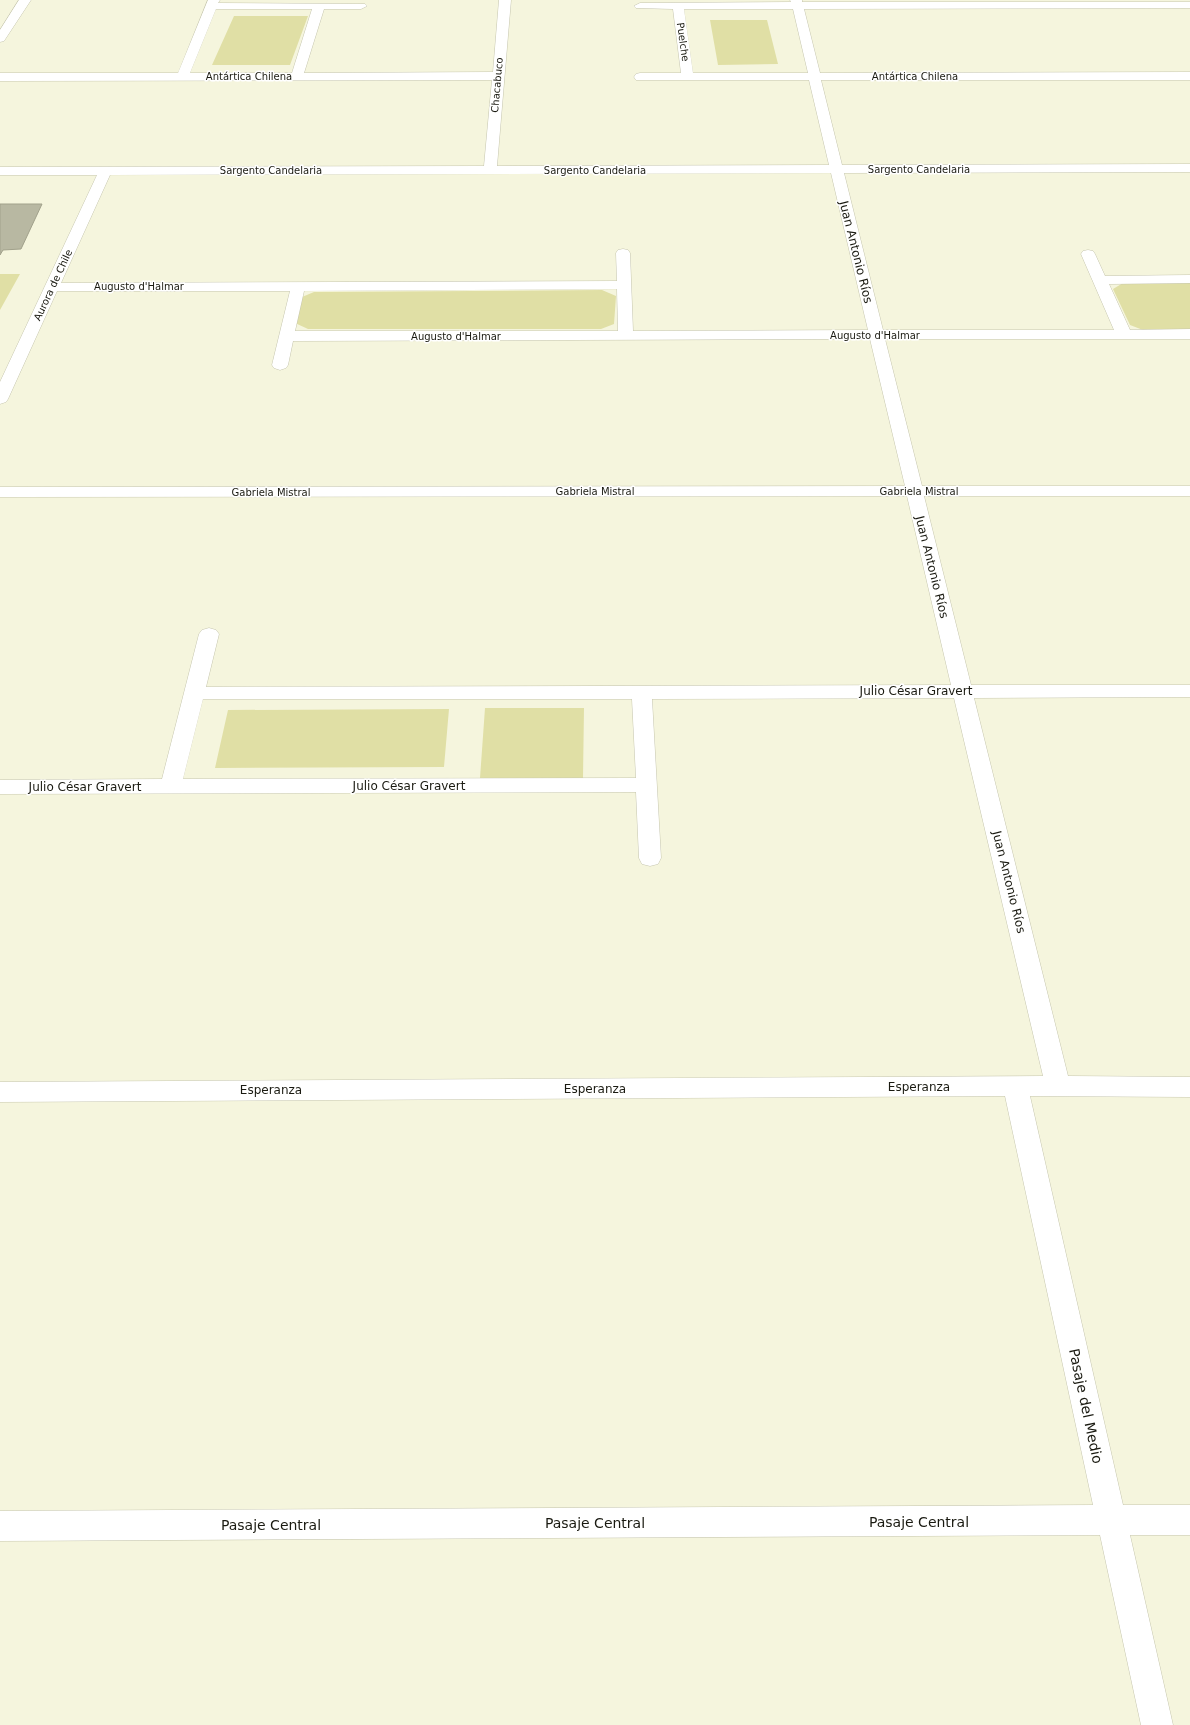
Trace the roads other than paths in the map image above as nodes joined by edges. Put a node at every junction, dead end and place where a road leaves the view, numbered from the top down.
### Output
1 (25, 0) edge
2 (505, 0) edge
3 (213, 3) edge
4 (796, 3) edge
5 (1190, 5) edge
6 (319, 6) junction
7 (361, 6) dead end
8 (640, 6) dead end
9 (678, 6) junction
10 (0, 39) edge
11 (0, 76) edge
12 (183, 76) junction
13 (297, 76) junction
14 (498, 76) junction
15 (1190, 76) edge
16 (640, 77) dead end
17 (688, 77) junction
18 (814, 77) junction
19 (1190, 168) edge
20 (836, 169) junction
21 (490, 170) junction
22 (0, 171) edge
23 (106, 171) junction
24 (623, 253) dead end
25 (1088, 254) dead end
26 (1100, 280) junction
27 (1190, 280) edge
28 (624, 285) junction
29 (298, 286) junction
30 (52, 287) junction
31 (1124, 334) junction
32 (1190, 334) edge
33 (626, 335) junction
34 (876, 335) junction
35 (287, 336) junction
36 (280, 366) dead end
37 (0, 399) edge
38 (914, 491) junction
39 (1190, 491) edge
40 (0, 492) edge
41 (209, 634) dead end
42 (962, 691) junction
43 (1190, 691) edge
44 (642, 692) junction
45 (194, 693) junction
46 (647, 785) junction
47 (171, 786) junction
48 (0, 787) edge
49 (650, 858) dead end
50 (1015, 1086) junction
51 (1058, 1087) junction
52 (1190, 1087) edge
53 (0, 1092) edge
54 (1190, 1520) edge
55 (1112, 1521) junction
56 (0, 1526) edge
57 (1157, 1725) edge

1 - 10 street
2 - 14 street, Chacabuco
3 - 6 street
3 - 12 street
4 - 5 street, Puelche
4 - 9 street, Puelche
4 - 18 street, Juan Antonio Ríos
6 - 7 street
6 - 13 street
8 - 9 street, Puelche
9 - 17 street, Puelche
11 - 12 street, Antártica Chilena
12 - 13 street, Antártica Chilena
13 - 14 street, Antártica Chilena
14 - 21 street, Chacabuco
15 - 18 street, Antártica Chilena
16 - 17 street, Antártica Chilena
17 - 18 street, Antártica Chilena
18 - 20 street, Juan Antonio Ríos
19 - 20 street, Sargento Candelaria
20 - 21 street, Sargento Candelaria
20 - 34 street, Juan Antonio Ríos
21 - 23 street, Sargento Candelaria
22 - 23 street, Sargento Candelaria
23 - 30 street, Aurora de Chile
24 - 28 street
25 - 26 street
26 - 27 street
26 - 31 street
28 - 29 street, Augusto d'Halmar
28 - 33 street
29 - 30 street, Augusto d'Halmar
29 - 35 street
30 - 37 street, Aurora de Chile
31 - 32 street, Augusto d'Halmar
31 - 34 street, Augusto d'Halmar
33 - 34 street, Augusto d'Halmar
33 - 35 street, Augusto d'Halmar
34 - 38 street, Juan Antonio Ríos
35 - 36 street
38 - 39 street, Gabriela Mistral
38 - 40 street, Gabriela Mistral
38 - 42 street, Juan Antonio Ríos
41 - 45 street
42 - 43 street, Julio César Gravert
42 - 44 street, Julio César Gravert
42 - 51 street, Juan Antonio Ríos
44 - 45 street, Julio César Gravert
44 - 46 street
45 - 47 street
46 - 47 street, Julio César Gravert
46 - 49 street
47 - 48 street, Julio César Gravert
50 - 51 street, Esperanza
50 - 53 street, Esperanza
50 - 55 street, Pasaje del Medio
51 - 52 street, Esperanza
54 - 55 street, Pasaje Central
55 - 56 street, Pasaje Central
55 - 57 street, Pasaje del Medio

